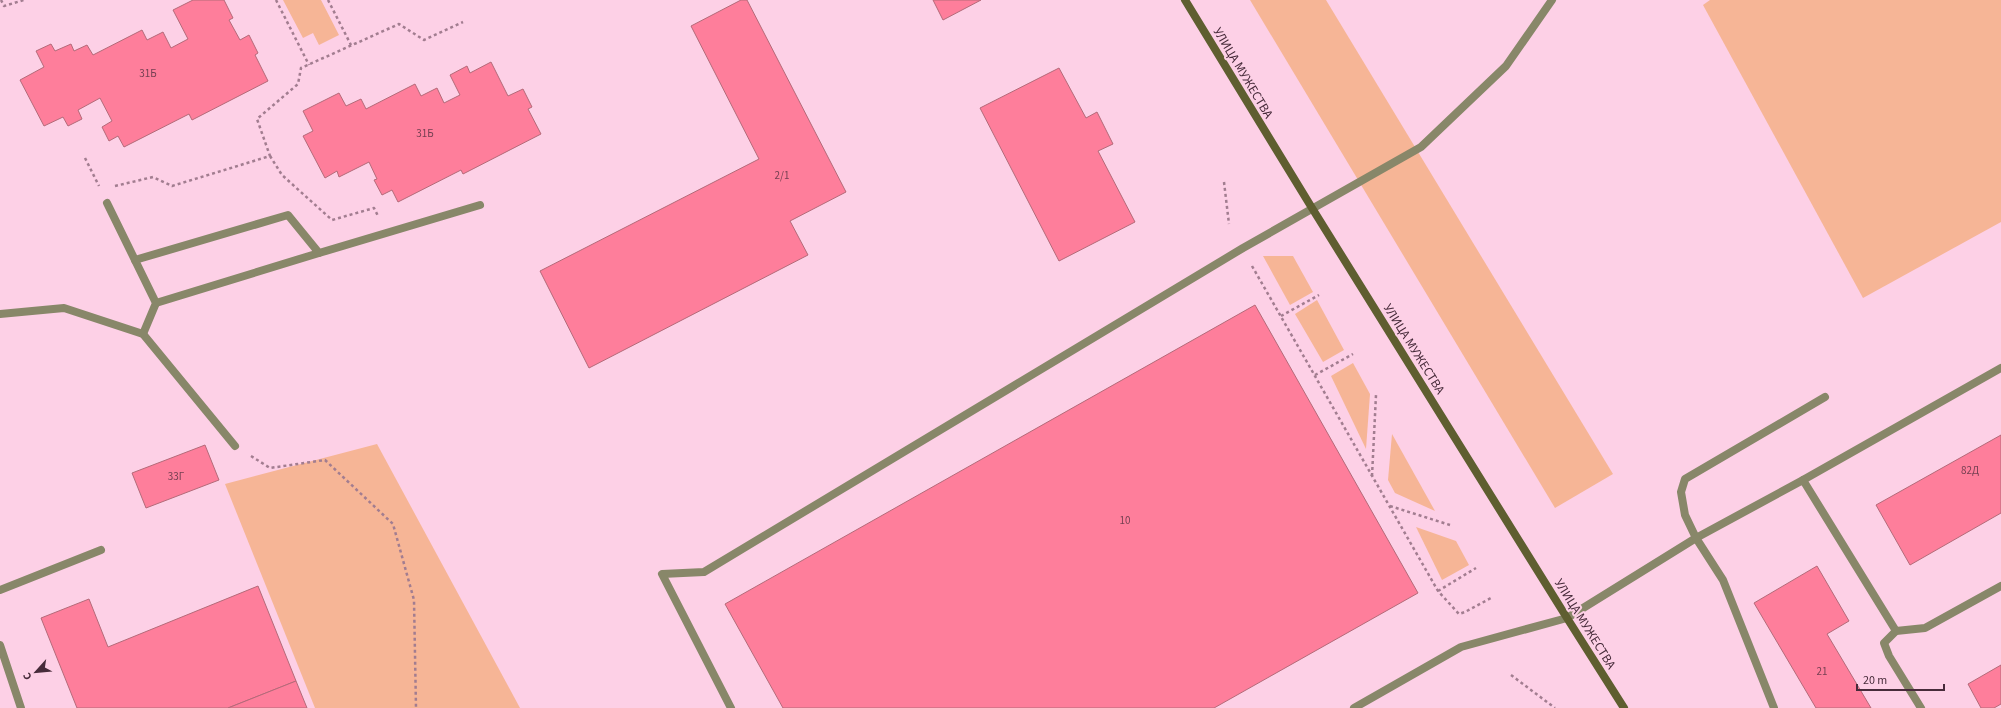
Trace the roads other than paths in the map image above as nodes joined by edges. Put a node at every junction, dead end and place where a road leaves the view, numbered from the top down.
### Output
1 (1185, 0) edge
2 (1552, 0) edge
3 (107, 203) dead end
4 (480, 205) dead end
5 (1312, 208) junction
6 (319, 253) junction
7 (135, 260) junction
8 (156, 303) junction
9 (0, 314) edge
10 (143, 334) junction
11 (2001, 368) edge
12 (1825, 397) dead end
13 (235, 446) road end
14 (1802, 480) junction
15 (1696, 538) junction
16 (101, 550) dead end
17 (2001, 586) edge
18 (0, 590) edge
19 (1566, 618) junction
20 (1896, 631) junction
21 (0, 645) edge
22 (22, 708) edge
23 (731, 708) edge
24 (1354, 708) edge
25 (1624, 708) edge
26 (1774, 708) edge
27 (1921, 708) edge

1 - 5 main road, УЛИЦА МУЖЕСТВА
2 - 5 lane
3 - 7 lane
4 - 6 lane
5 - 19 main road, УЛИЦА МУЖЕСТВА
5 - 23 lane
6 - 7 lane
6 - 8 lane
7 - 8 lane
8 - 10 lane
9 - 10 lane
10 - 13 lane
11 - 14 lane
12 - 15 lane
14 - 15 lane
14 - 20 lane
15 - 19 lane
15 - 26 lane
16 - 18 lane
17 - 20 lane
19 - 24 lane
19 - 25 main road, УЛИЦА МУЖЕСТВА
20 - 27 lane
21 - 22 lane

